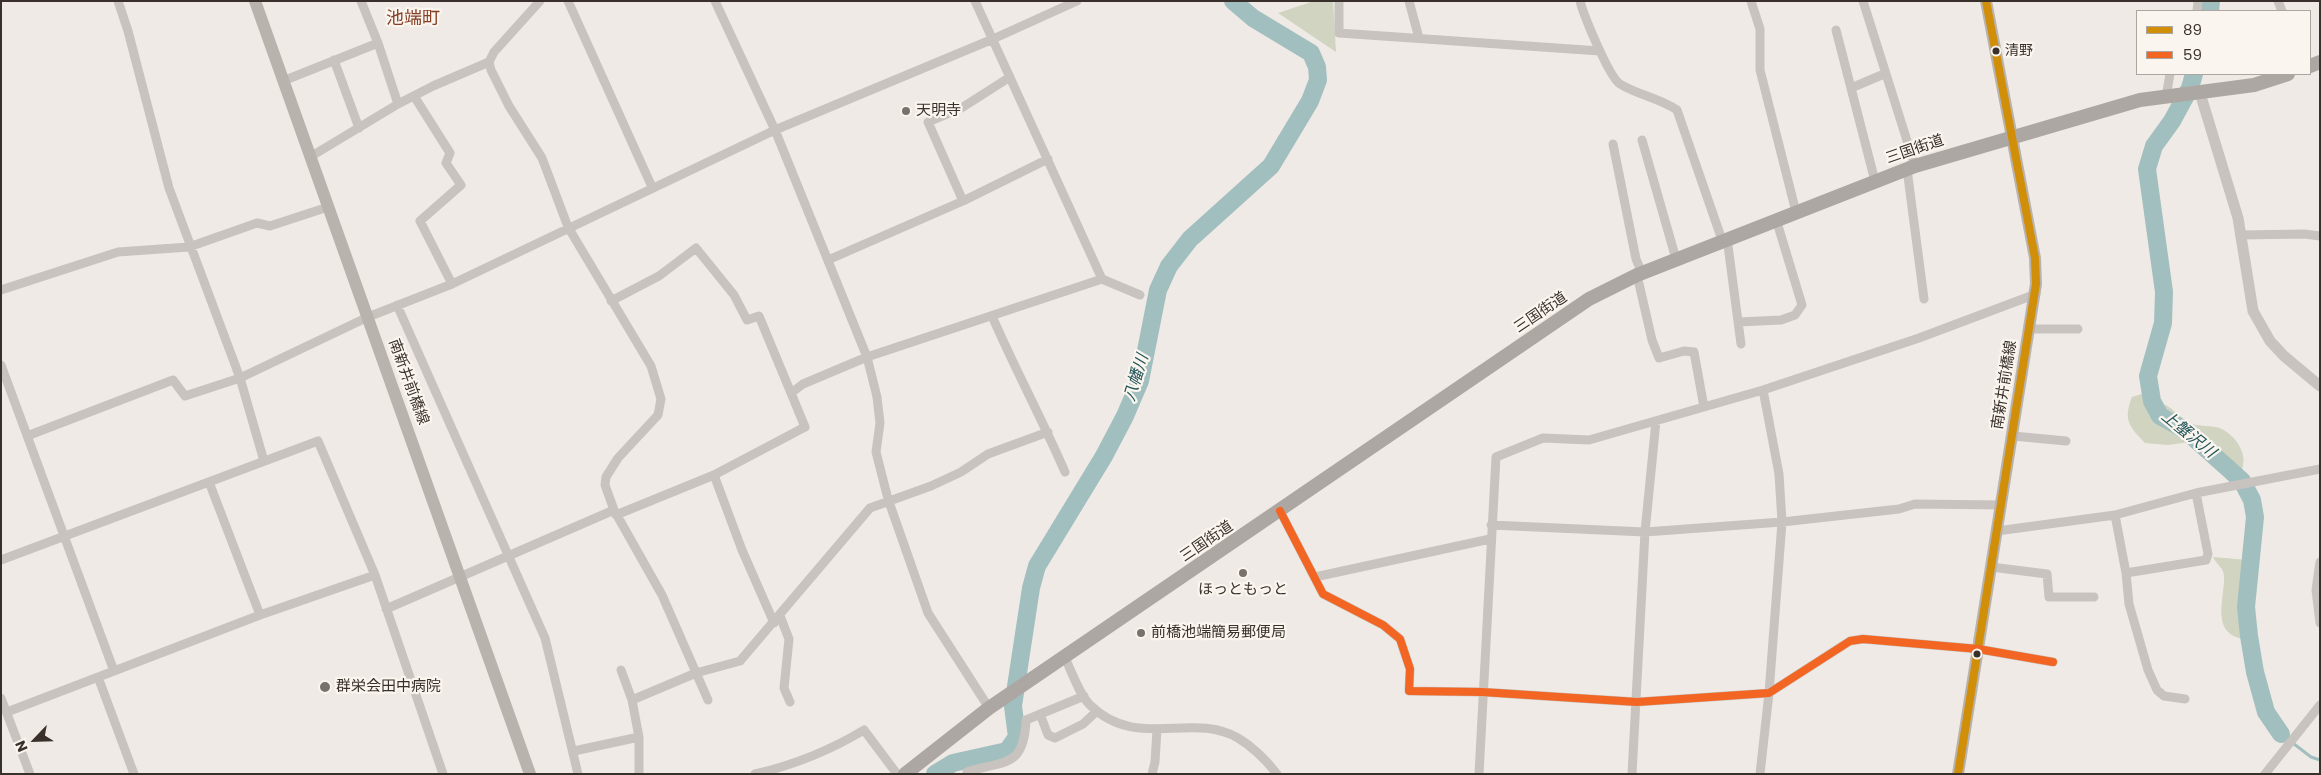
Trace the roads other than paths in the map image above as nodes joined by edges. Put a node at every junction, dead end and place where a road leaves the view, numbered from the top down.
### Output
1 (118, 1) edge
2 (254, 1) edge
3 (361, 1) edge
4 (540, 1) edge
5 (568, 1) edge
6 (715, 1) edge
7 (975, 1) edge
8 (1077, 1) edge
9 (1339, 1) edge
10 (1409, 1) edge
11 (1580, 1) edge
12 (1751, 1) edge
13 (1863, 1) edge
14 (1986, 1) edge
15 (1836, 30) dead end
16 (1419, 38) junction
17 (993, 39) junction
18 (378, 43) junction
19 (1600, 50) junction
20 (334, 60) junction
21 (489, 62) junction
22 (1884, 74) junction
23 (2171, 75) edge
24 (2285, 75) edge
25 (1010, 77) junction
26 (283, 81) junction
27 (1851, 88) junction
28 (2184, 95) junction
29 (414, 96) junction
30 (398, 104) junction
31 (359, 128) junction
32 (774, 130) junction
33 (2013, 135) junction
34 (1642, 140) dead end
35 (1614, 144) dead end
36 (310, 157) junction
37 (1048, 159) junction
38 (1911, 168) junction
39 (1875, 181) junction
40 (652, 187) junction
41 (963, 202) junction
42 (328, 207) junction
43 (1796, 212) junction
44 (1776, 219) junction
45 (568, 227) junction
46 (2240, 235) junction
47 (2320, 236) edge
48 (1724, 239) junction
49 (189, 247) junction
50 (1676, 259) junction
51 (828, 260) junction
52 (1640, 274) junction
53 (1102, 279) junction
54 (452, 284) junction
55 (1, 290) edge
56 (2036, 294) junction
57 (1140, 295) dead end
58 (1924, 299) dead end
59 (611, 301) junction
60 (397, 305) junction
61 (992, 316) junction
62 (368, 317) junction
63 (1738, 322) junction
64 (2030, 328) junction
65 (2078, 329) dead end
66 (1741, 344) dead end
67 (867, 358) junction
68 (1, 365) edge
69 (240, 378) junction
70 (2320, 386) edge
71 (1763, 390) junction
72 (791, 392) junction
73 (1704, 407) junction
74 (1656, 421) junction
75 (1048, 432) junction
76 (27, 436) junction
77 (2013, 436) junction
78 (2066, 441) dead end
79 (264, 461) junction
80 (2320, 469) edge
81 (1065, 472) dead end
82 (714, 475) junction
83 (209, 482) junction
84 (2196, 494) junction
85 (888, 500) junction
86 (2002, 505) junction
87 (1280, 511) junction
88 (615, 512) junction
89 (2115, 515) junction
90 (1782, 522) junction
91 (1491, 525) junction
92 (1996, 531) junction
93 (1645, 532) junction
94 (65, 537) junction
95 (1490, 539) junction
96 (509, 554) junction
97 (1, 560) edge
98 (2320, 562) edge
99 (1992, 567) junction
100 (2126, 573) junction
101 (375, 575) junction
102 (460, 575) junction
103 (1315, 577) junction
104 (2094, 597) dead end
105 (386, 609) junction
106 (260, 616) junction
107 (777, 620) junction
108 (2320, 623) edge
109 (1978, 649) junction
110 (1065, 658) junction
111 (2053, 662) dead end
112 (621, 670) dead end
113 (114, 671) junction
114 (696, 673) junction
115 (98, 678) junction
116 (1482, 692) junction
117 (1770, 693) junction
118 (1084, 696) junction
119 (1, 698) edge
120 (2185, 699) dead end
121 (632, 700) junction
122 (708, 700) dead end
123 (790, 702) dead end
124 (1637, 702) junction
125 (2320, 706) edge
126 (989, 708) junction
127 (1097, 711) junction
128 (7, 712) junction
129 (1040, 714) junction
130 (1157, 729) junction
131 (639, 737) junction
132 (574, 751) junction
133 (967, 772) dead end
134 (30, 774) edge
135 (134, 774) edge
136 (443, 774) edge
137 (530, 774) edge
138 (578, 774) edge
139 (639, 774) edge
140 (755, 774) edge
141 (897, 774) edge
142 (906, 774) edge
143 (1152, 774) edge
144 (1277, 774) edge
145 (1479, 774) edge
146 (1632, 774) edge
147 (1760, 774) edge
148 (1958, 774) edge
149 (2265, 774) edge

1 - 49 street
2 - 26 main road, 南新井前橋線
3 - 18 street
4 - 21 street
5 - 40 street
6 - 32 street
7 - 17 street
8 - 17 street
9 - 16 street
10 - 16 street
11 - 19 street
12 - 43 street
13 - 22 street
14 - 33 main road, 南新井前橋線
15 - 27 street
16 - 19 street
17 - 25 street
17 - 32 street
18 - 20 street
18 - 30 street
19 - 48 street
20 - 26 street
20 - 31 street
21 - 29 street
21 - 45 street
22 - 27 street
22 - 38 street
23 - 28 street
24 - 28 main road, 三国街道
25 - 37 street
25 - 41 street
26 - 36 main road, 南新井前橋線
27 - 39 street
28 - 33 main road, 三国街道
28 - 46 street
29 - 30 street
29 - 54 street
30 - 31 street
31 - 36 street
32 - 40 street
32 - 51 street
33 - 38 main road, 三国街道
33 - 56 main road, 南新井前橋線
34 - 50 street
35 - 52 street
36 - 42 main road, 南新井前橋線
37 - 41 street
37 - 53 street
38 - 39 main road, 三国街道
38 - 58 street
39 - 43 main road, 三国街道
40 - 45 street
41 - 51 street
42 - 49 street
42 - 62 main road, 南新井前橋線
43 - 44 main road, 三国街道
44 - 48 main road, 三国街道
44 - 63 street
45 - 54 street
45 - 59 street
46 - 47 street
46 - 70 street
48 - 50 main road, 三国街道
48 - 63 street
49 - 55 street
49 - 69 street
50 - 52 main road, 三国街道
51 - 67 street
52 - 73 street
52 - 87 main road, 三国街道
53 - 57 street
53 - 61 street
54 - 60 street
56 - 64 main road, 南新井前橋線
56 - 71 street
59 - 72 street
59 - 88 street
60 - 62 street
60 - 96 street
61 - 67 street
61 - 75 street
62 - 69 street
62 - 102 main road, 南新井前橋線
63 - 66 street
64 - 65 street
64 - 77 main road, 南新井前橋線
67 - 72 street
67 - 85 street
68 - 76 street
69 - 76 street
69 - 79 street
71 - 73 street
71 - 90 street
72 - 82 street
73 - 74 street
74 - 91 street
74 - 93 street
75 - 81 street
75 - 85 street
76 - 94 street
77 - 78 street
77 - 86 main road, 南新井前橋線
79 - 83 street
79 - 101 street
80 - 84 street
82 - 88 street
82 - 107 street
83 - 94 street
83 - 106 street
84 - 89 street
84 - 100 street
85 - 107 street
85 - 126 street
86 - 90 street
86 - 92 main road, 南新井前橋線
87 - 103 street
87 - 110 main road, 三国街道
88 - 96 street
88 - 114 street
89 - 92 street
89 - 100 street
90 - 93 street
90 - 117 street
91 - 93 street
91 - 95 street
92 - 99 main road, 南新井前橋線
93 - 124 street
94 - 97 street
94 - 113 street
95 - 103 street
95 - 116 street
96 - 102 street
96 - 132 street
98 - 108 street
99 - 104 street
99 - 109 main road, 南新井前橋線
100 - 120 street
101 - 105 street
101 - 106 street
102 - 105 street
102 - 137 main road, 南新井前橋線
103 - 116 street
105 - 136 street
106 - 113 street
107 - 114 street
107 - 123 street
109 - 111 street
109 - 117 street
109 - 148 main road, 南新井前橋線
110 - 118 street
110 - 126 main road, 三国街道
112 - 121 street
113 - 115 street
114 - 121 street
114 - 122 street
115 - 128 street
115 - 135 street
116 - 124 street
116 - 145 street
117 - 124 street
117 - 147 street
118 - 127 street
118 - 129 street
119 - 128 street
121 - 131 street
124 - 146 street
125 - 149 street
126 - 142 main road, 三国街道
127 - 129 street
127 - 130 street
128 - 134 street
129 - 133 street
130 - 143 street
130 - 144 street
131 - 132 street
131 - 139 street
132 - 138 street
140 - 141 street

